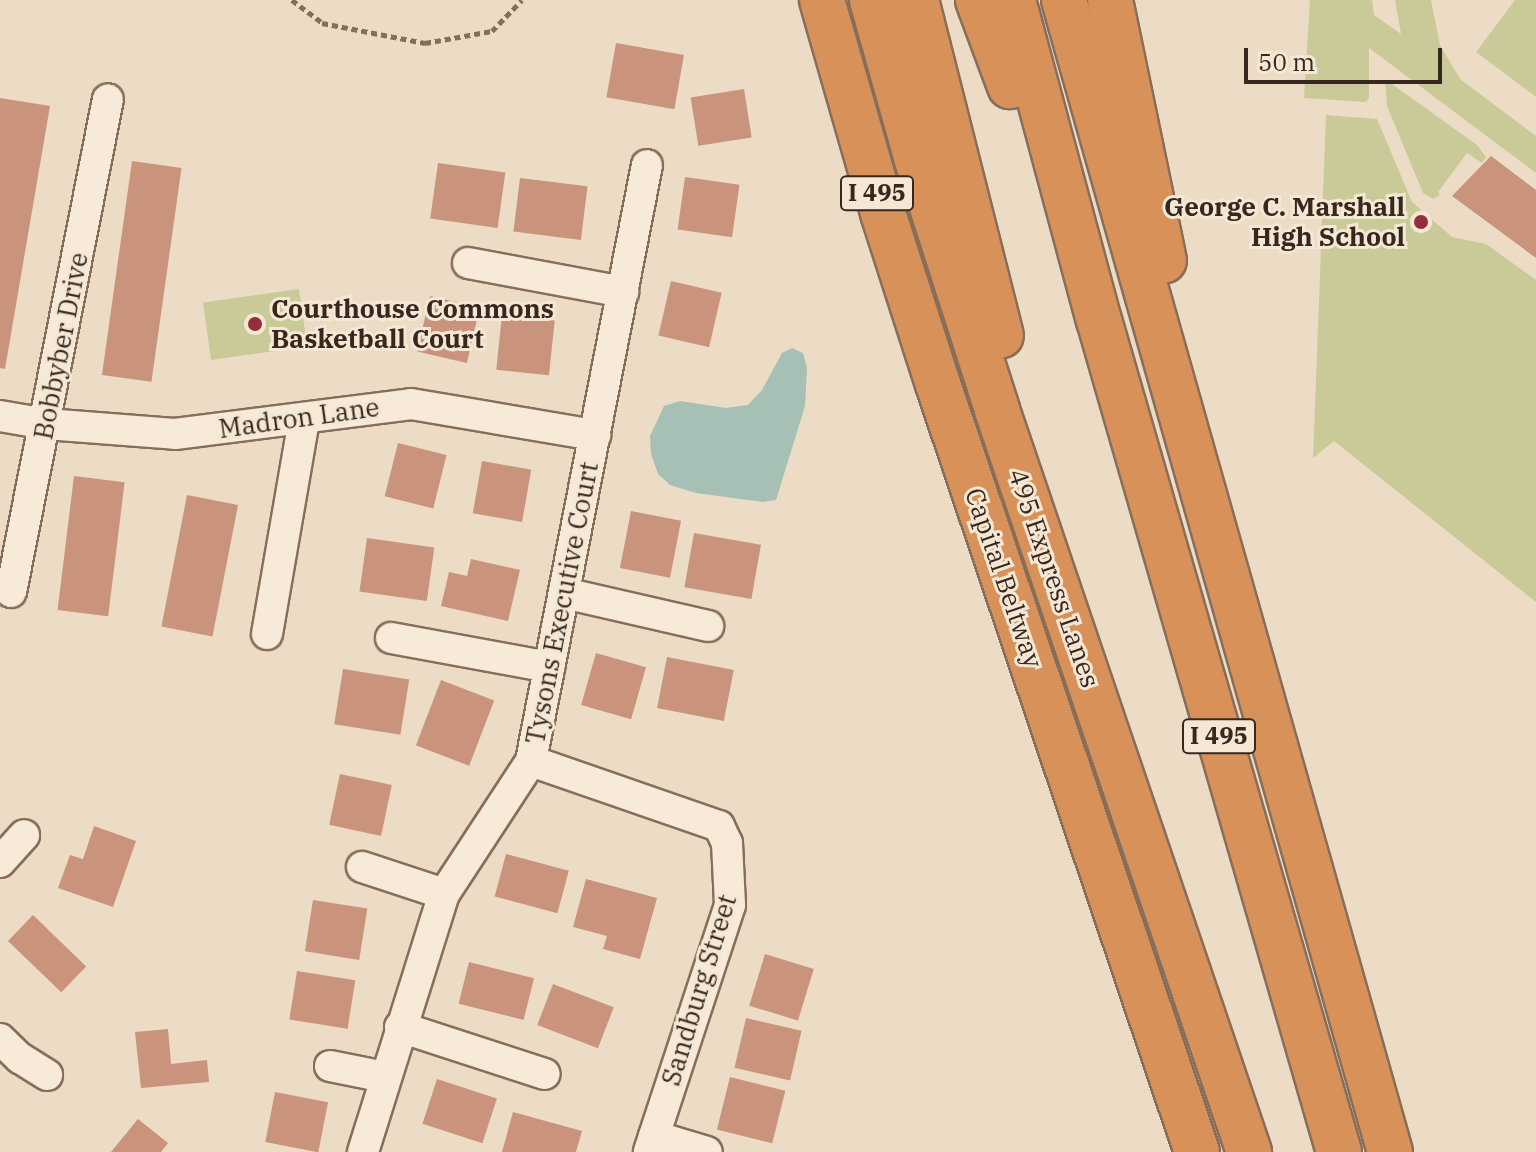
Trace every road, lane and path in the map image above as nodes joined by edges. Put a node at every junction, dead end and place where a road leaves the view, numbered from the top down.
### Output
1 (292, 0) edge
2 (522, 0) edge
3 (794, 0) edge
4 (822, 0) edge
5 (872, 0) edge
6 (916, 0) edge
7 (978, 0) edge
8 (1013, 0) edge
9 (1064, 0) edge
10 (1110, 0) edge
11 (108, 99) dead end
12 (647, 165) dead end
13 (468, 263) dead end
14 (623, 292) junction
15 (1099, 320) junction
16 (938, 384) junction
17 (0, 416) edge
18 (304, 420) junction
19 (46, 424) junction
20 (595, 435) junction
21 (11, 592) dead end
22 (564, 593) junction
23 (1234, 603) junction
24 (708, 626) dead end
25 (267, 634) dead end
26 (391, 638) dead end
27 (549, 667) junction
28 (1091, 687) junction
29 (531, 761) junction
30 (24, 835) dead end
31 (0, 862) edge
32 (362, 867) dead end
33 (444, 894) junction
34 (400, 1027) junction
35 (0, 1039) edge
36 (330, 1066) dead end
37 (545, 1074) dead end
38 (47, 1075) dead end
39 (385, 1077) junction
40 (652, 1144) edge
41 (363, 1152) edge
42 (707, 1152) edge
43 (1197, 1152) edge
44 (1249, 1152) edge
45 (1339, 1152) edge
46 (1390, 1152) edge

1 - 2 path
3 - 16 highway
4 - 16 highway, Capital Beltway / I 495
5 - 28 highway, 495 Express Lanes / I 495
6 - 28 highway
7 - 15 highway
8 - 15 highway, I 495
9 - 23 highway, I 495
10 - 23 highway
11 - 19 street, Bobbyber Drive
12 - 14 street, Tysons Executive Court
13 - 14 street
14 - 20 street, Tysons Executive Court
15 - 45 highway, I 495
16 - 43 highway, Capital Beltway / I 495
17 - 19 street, Madron Lane
18 - 19 street, Madron Lane
18 - 20 street, Madron Lane
18 - 25 street
19 - 21 street, Bobbyber Drive
20 - 22 street, Tysons Executive Court
22 - 24 street
22 - 27 street, Tysons Executive Court
23 - 46 highway, I 495
26 - 27 street
27 - 29 street, Tysons Executive Court
28 - 44 highway, 495 Express Lanes / I 495
29 - 33 street, Tysons Executive Court
29 - 40 street, Sandburg Street
30 - 31 street
32 - 33 street
33 - 34 street, Tysons Executive Court
34 - 37 street
34 - 39 street, Tysons Executive Court
35 - 38 street
36 - 39 street
39 - 41 street, Tysons Executive Court
40 - 42 street

